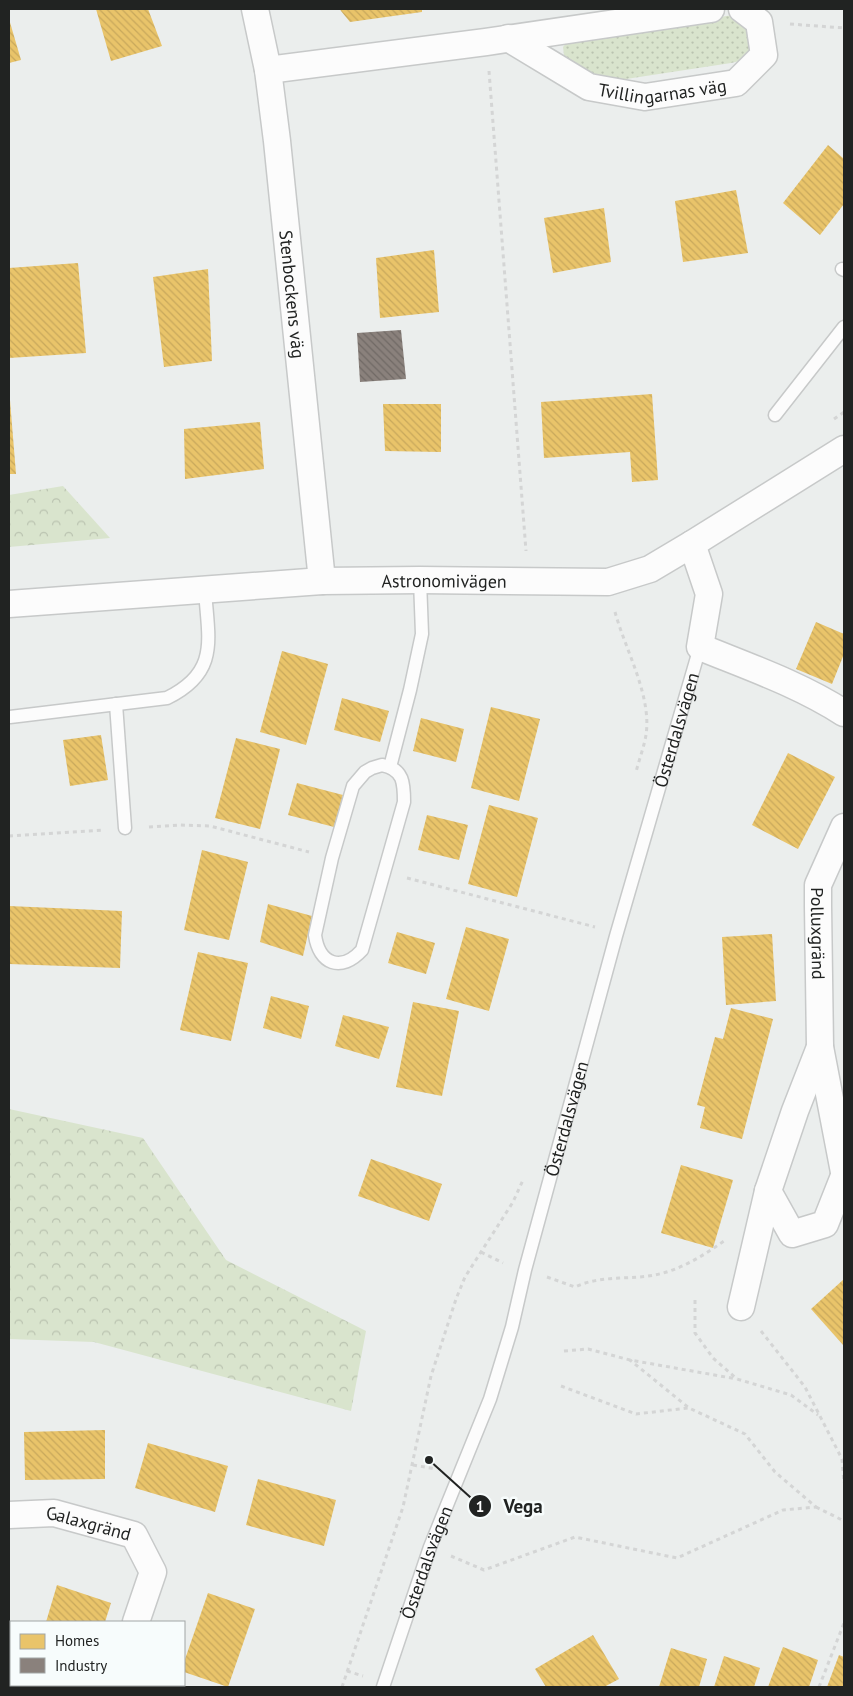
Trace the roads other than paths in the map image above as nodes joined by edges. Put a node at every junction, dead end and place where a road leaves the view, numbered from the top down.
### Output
1 (255, 9) edge
2 (711, 9) edge
3 (750, 15) edge
4 (497, 40) junction
5 (268, 70) junction
6 (844, 326) edge
7 (775, 415) dead end
8 (844, 449) edge
9 (692, 544) junction
10 (420, 580) junction
11 (322, 581) junction
12 (205, 590) junction
13 (9, 604) edge
14 (700, 647) junction
15 (116, 704) junction
16 (844, 713) edge
17 (10, 717) dead end
18 (390, 767) junction
19 (844, 827) edge
20 (124, 828) dead end
21 (820, 1047) junction
22 (844, 1172) edge
23 (844, 1176) edge
24 (765, 1203) junction
25 (741, 1306) road end
26 (9, 1515) edge
27 (136, 1621) edge
28 (383, 1687) edge

1 - 5 street, Stenbockens väg
2 - 4 street
3 - 4 street, Tvillingarnas väg
4 - 5 street
5 - 11 street, Stenbockens väg
6 - 7 lane
8 - 9 street, Astronomivägen
9 - 10 street, Astronomivägen
9 - 14 street, Österdalsvägen
10 - 11 street, Astronomivägen
10 - 18 lane
11 - 12 street, Astronomivägen
12 - 13 street, Astronomivägen
12 - 15 lane
14 - 16 street
14 - 28 lane, Österdalsvägen
15 - 17 lane
15 - 20 lane
18 - 18 lane
19 - 21 street, Polluxgränd
21 - 22 street, Polluxgränd
21 - 24 street, Polluxgränd
23 - 24 street
24 - 25 street, Polluxgränd
26 - 27 street, Galaxgränd

